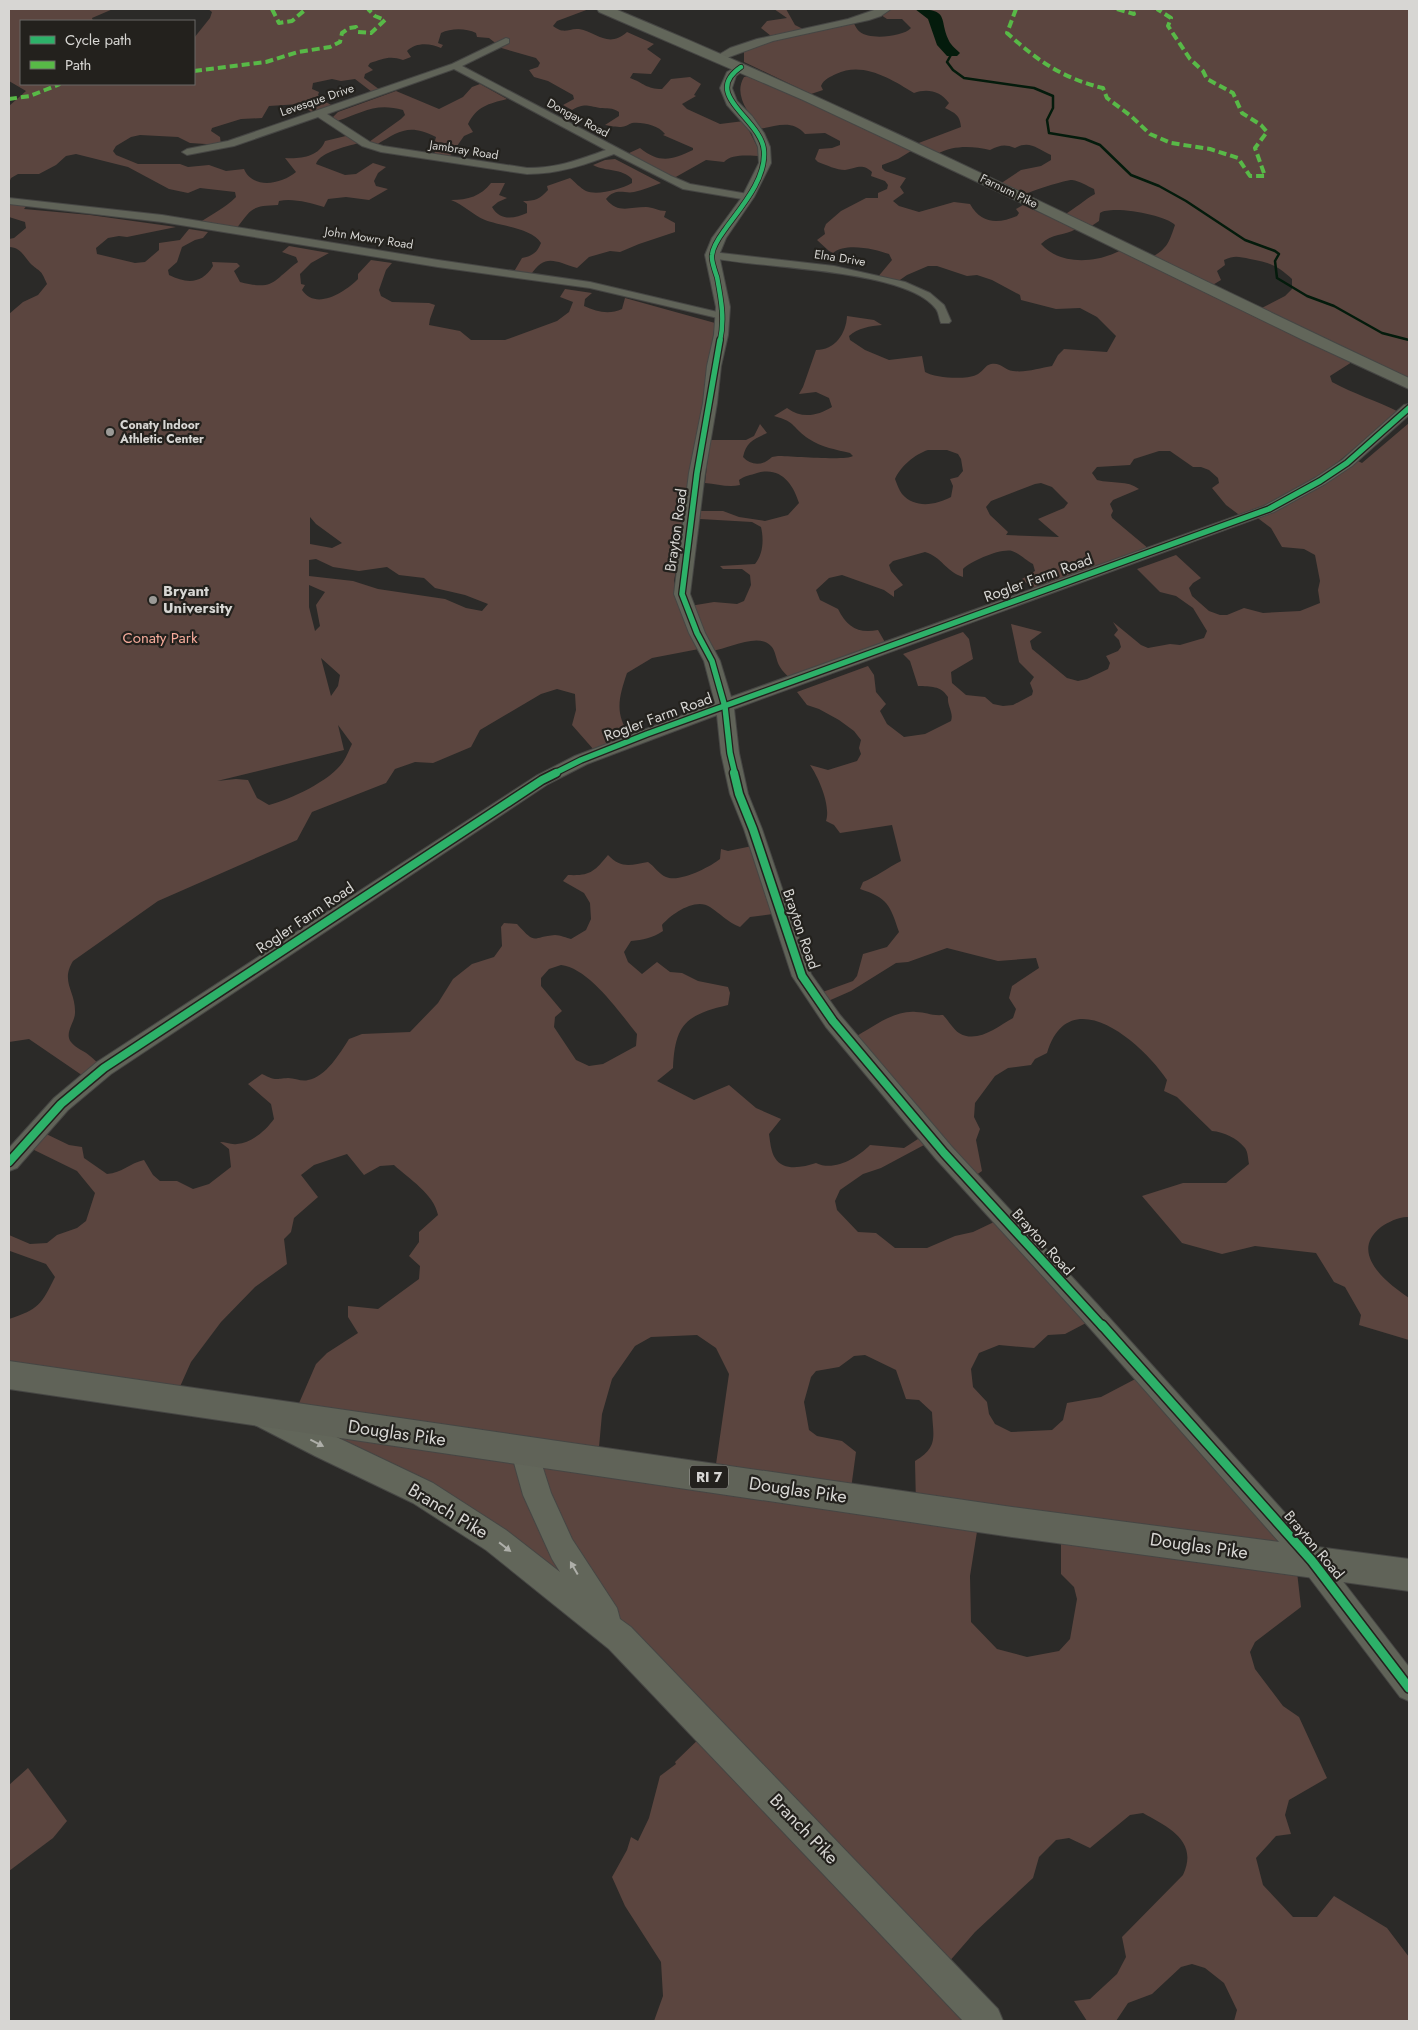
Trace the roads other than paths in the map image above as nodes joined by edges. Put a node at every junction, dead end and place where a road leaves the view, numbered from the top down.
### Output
1 (604, 9) edge
2 (885, 9) edge
3 (506, 41) dead end
4 (721, 58) junction
5 (455, 66) junction
6 (741, 67) junction
7 (319, 114) junction
8 (612, 151) junction
9 (187, 152) dead end
10 (748, 197) junction
11 (9, 201) edge
12 (712, 255) junction
13 (722, 316) junction
14 (946, 321) dead end
15 (1409, 384) edge
16 (1409, 408) edge
17 (725, 707) junction
18 (9, 1162) edge
19 (9, 1375) edge
20 (258, 1413) junction
21 (525, 1452) junction
22 (1312, 1561) junction
23 (1409, 1575) edge
24 (620, 1638) junction
25 (1409, 1688) edge
26 (986, 2021) edge

1 - 4 main road, Farnum Pike
2 - 4 street
3 - 5 street
4 - 6 main road, Farnum Pike
5 - 7 street, Levesque Drive
5 - 8 street, Dongay Road
6 - 10 street
6 - 15 main road, Farnum Pike
7 - 8 street, Jambray Road
7 - 9 street, Levesque Drive
8 - 10 street, Dongay Road
10 - 12 street
11 - 13 street, John Mowry Road
12 - 13 street, Brayton Road
12 - 14 street, Elna Drive
13 - 17 street, Brayton Road
16 - 17 street, Rogler Farm Road
17 - 18 street, Rogler Farm Road
17 - 22 street, Brayton Road
19 - 20 main road, Douglas Pike / RI 7
20 - 21 main road, Douglas Pike / RI 7
20 -> 24 main road, Branch Pike
21 - 22 main road, Douglas Pike / RI 7
24 -> 21 main road, Branch Pike
22 - 23 main road, Douglas Pike / RI 7
22 - 25 street, Brayton Road
24 - 26 main road, Branch Pike

